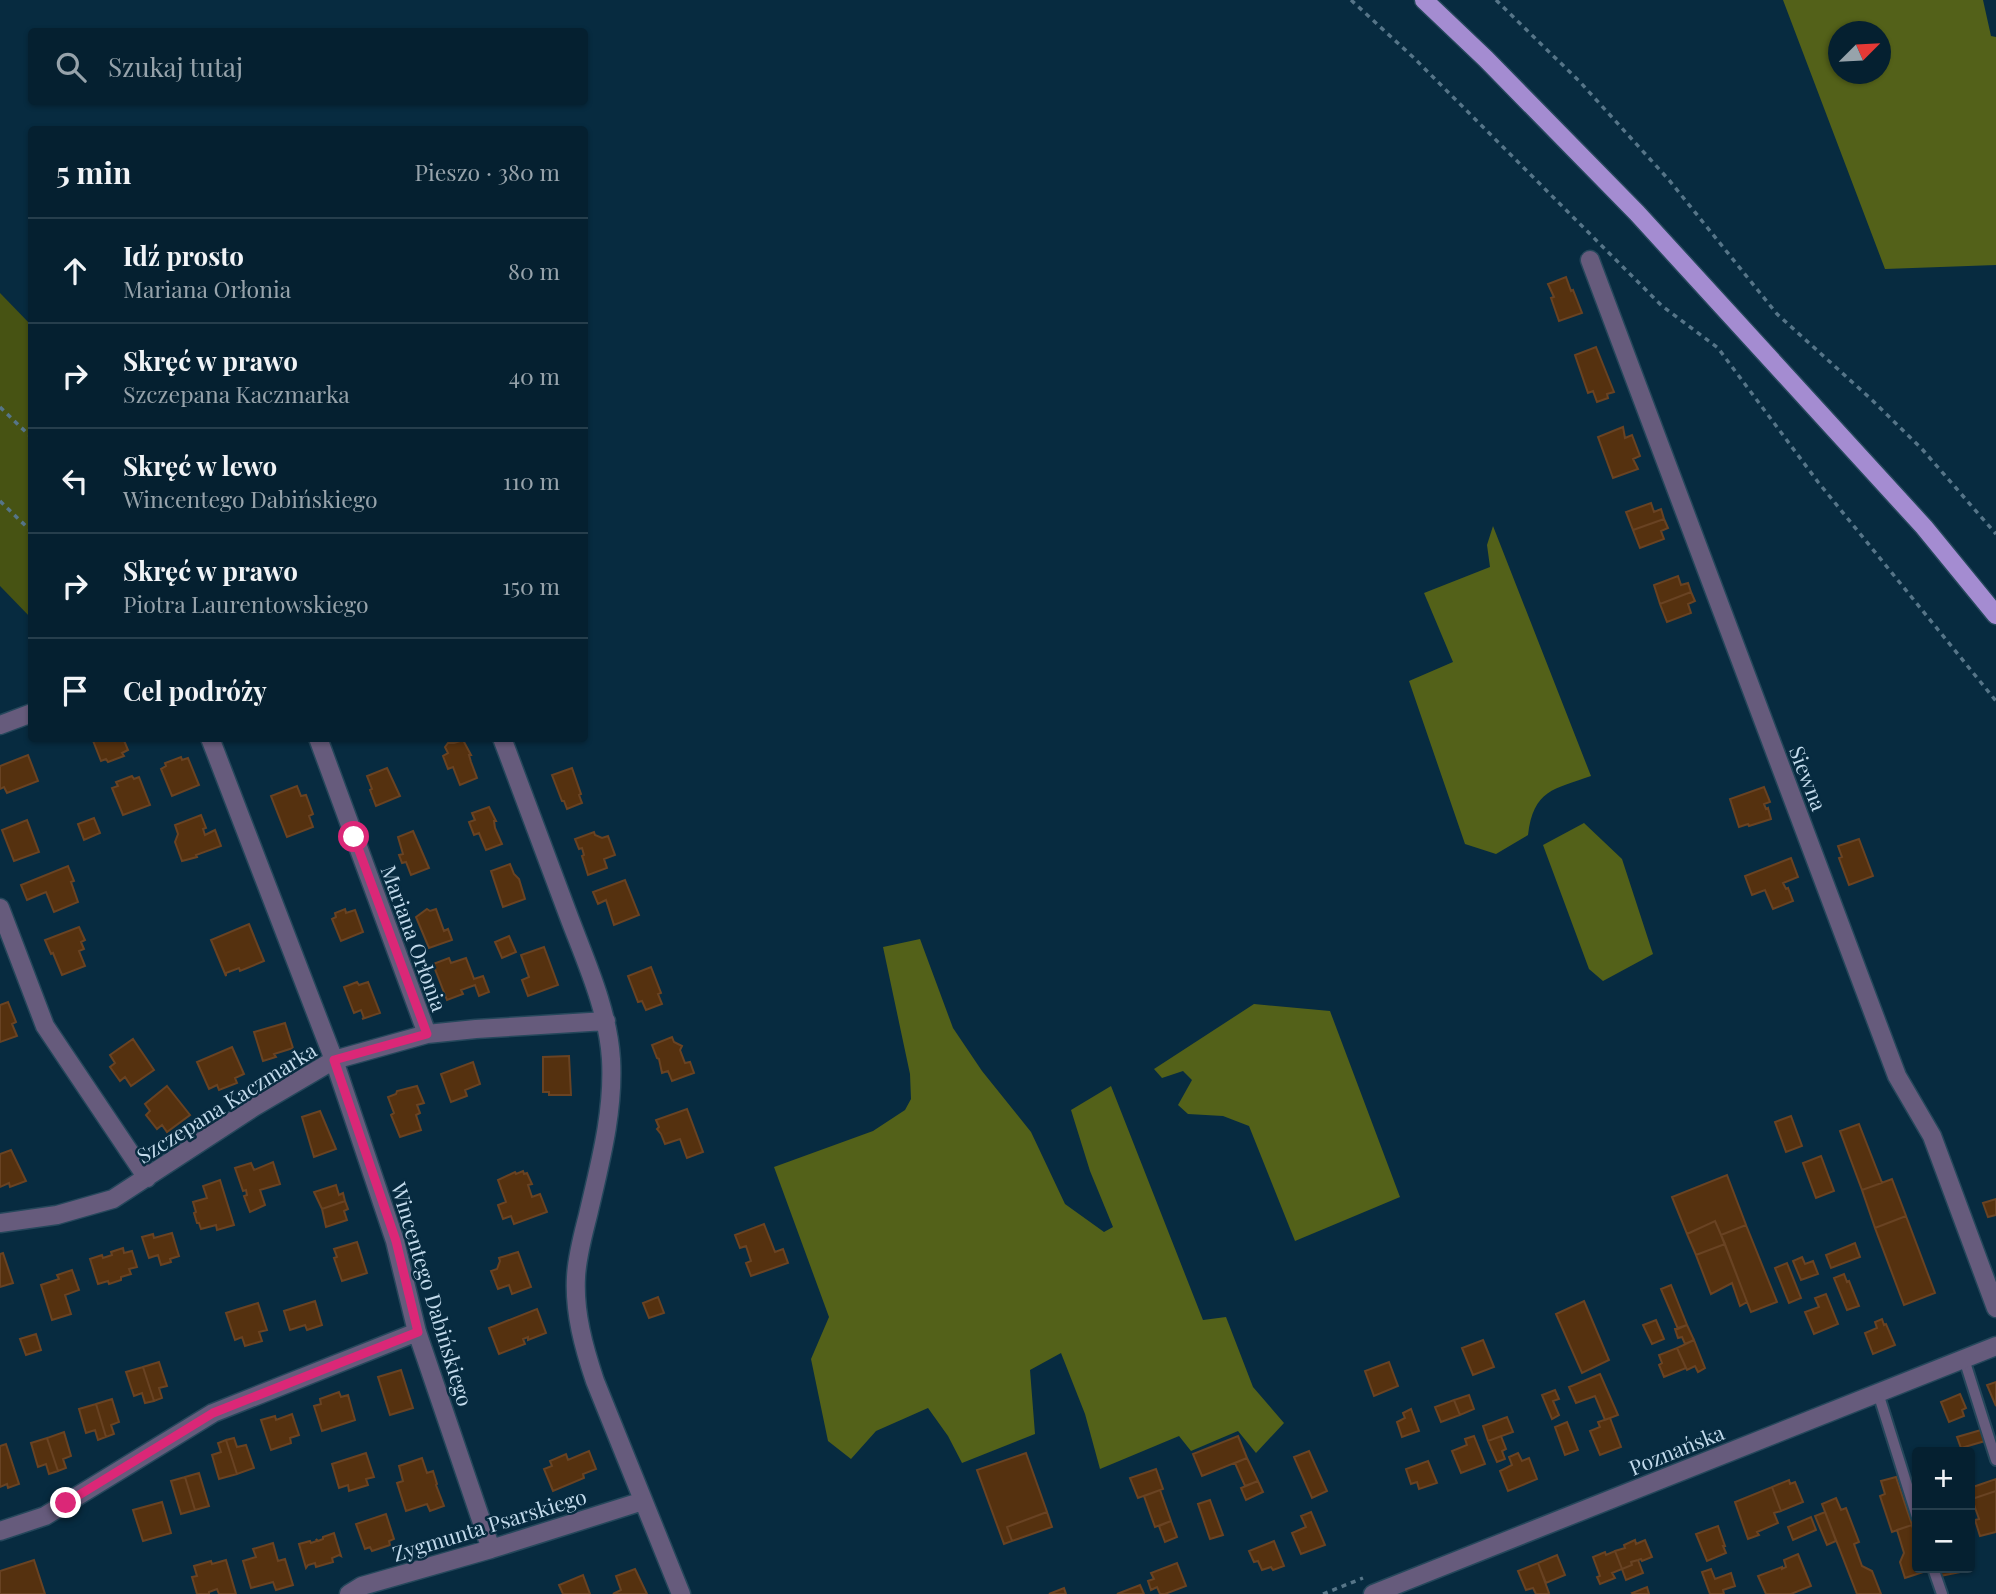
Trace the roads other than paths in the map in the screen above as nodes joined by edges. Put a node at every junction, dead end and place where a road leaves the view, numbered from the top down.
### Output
1 (1424, 0) edge
2 (1590, 260) dead end
3 (1996, 615) edge
4 (28, 714) edge
5 (0, 725) edge
6 (212, 742) edge
7 (319, 742) edge
8 (504, 742) edge
9 (0, 908) edge
10 (606, 1021) junction
11 (427, 1034) junction
12 (334, 1060) junction
13 (147, 1178) junction
14 (0, 1223) edge
15 (1996, 1308) edge
16 (418, 1332) junction
17 (1996, 1346) edge
18 (1964, 1359) junction
19 (1878, 1393) junction
20 (1996, 1460) edge
21 (643, 1501) junction
22 (1915, 1510) edge
23 (0, 1531) edge
24 (491, 1549) junction
25 (1935, 1573) edge
26 (349, 1594) edge
27 (681, 1594) edge
28 (1373, 1594) edge
29 (1942, 1594) edge

1 - 3 main road
2 - 15 street, Siewna
4 - 5 street
6 - 12 street, Wincentego Dabińskiego
7 - 11 street, Mariana Orłonia
8 - 10 street
9 - 13 street
10 - 11 street, Szczepana Kaczmarka
10 - 21 street
11 - 12 street, Szczepana Kaczmarka
12 - 13 street, Szczepana Kaczmarka
12 - 16 street, Wincentego Dabińskiego
13 - 14 street, Szczepana Kaczmarka
16 - 23 street
16 - 24 street, Wincentego Dabińskiego
17 - 18 street, Poznańska
18 - 19 street, Poznańska
18 - 20 lane
19 - 22 lane
19 - 28 street, Poznańska
21 - 24 street, Zygmunta Psarskiego
21 - 27 street
24 - 26 street, Zygmunta Psarskiego
25 - 29 lane

